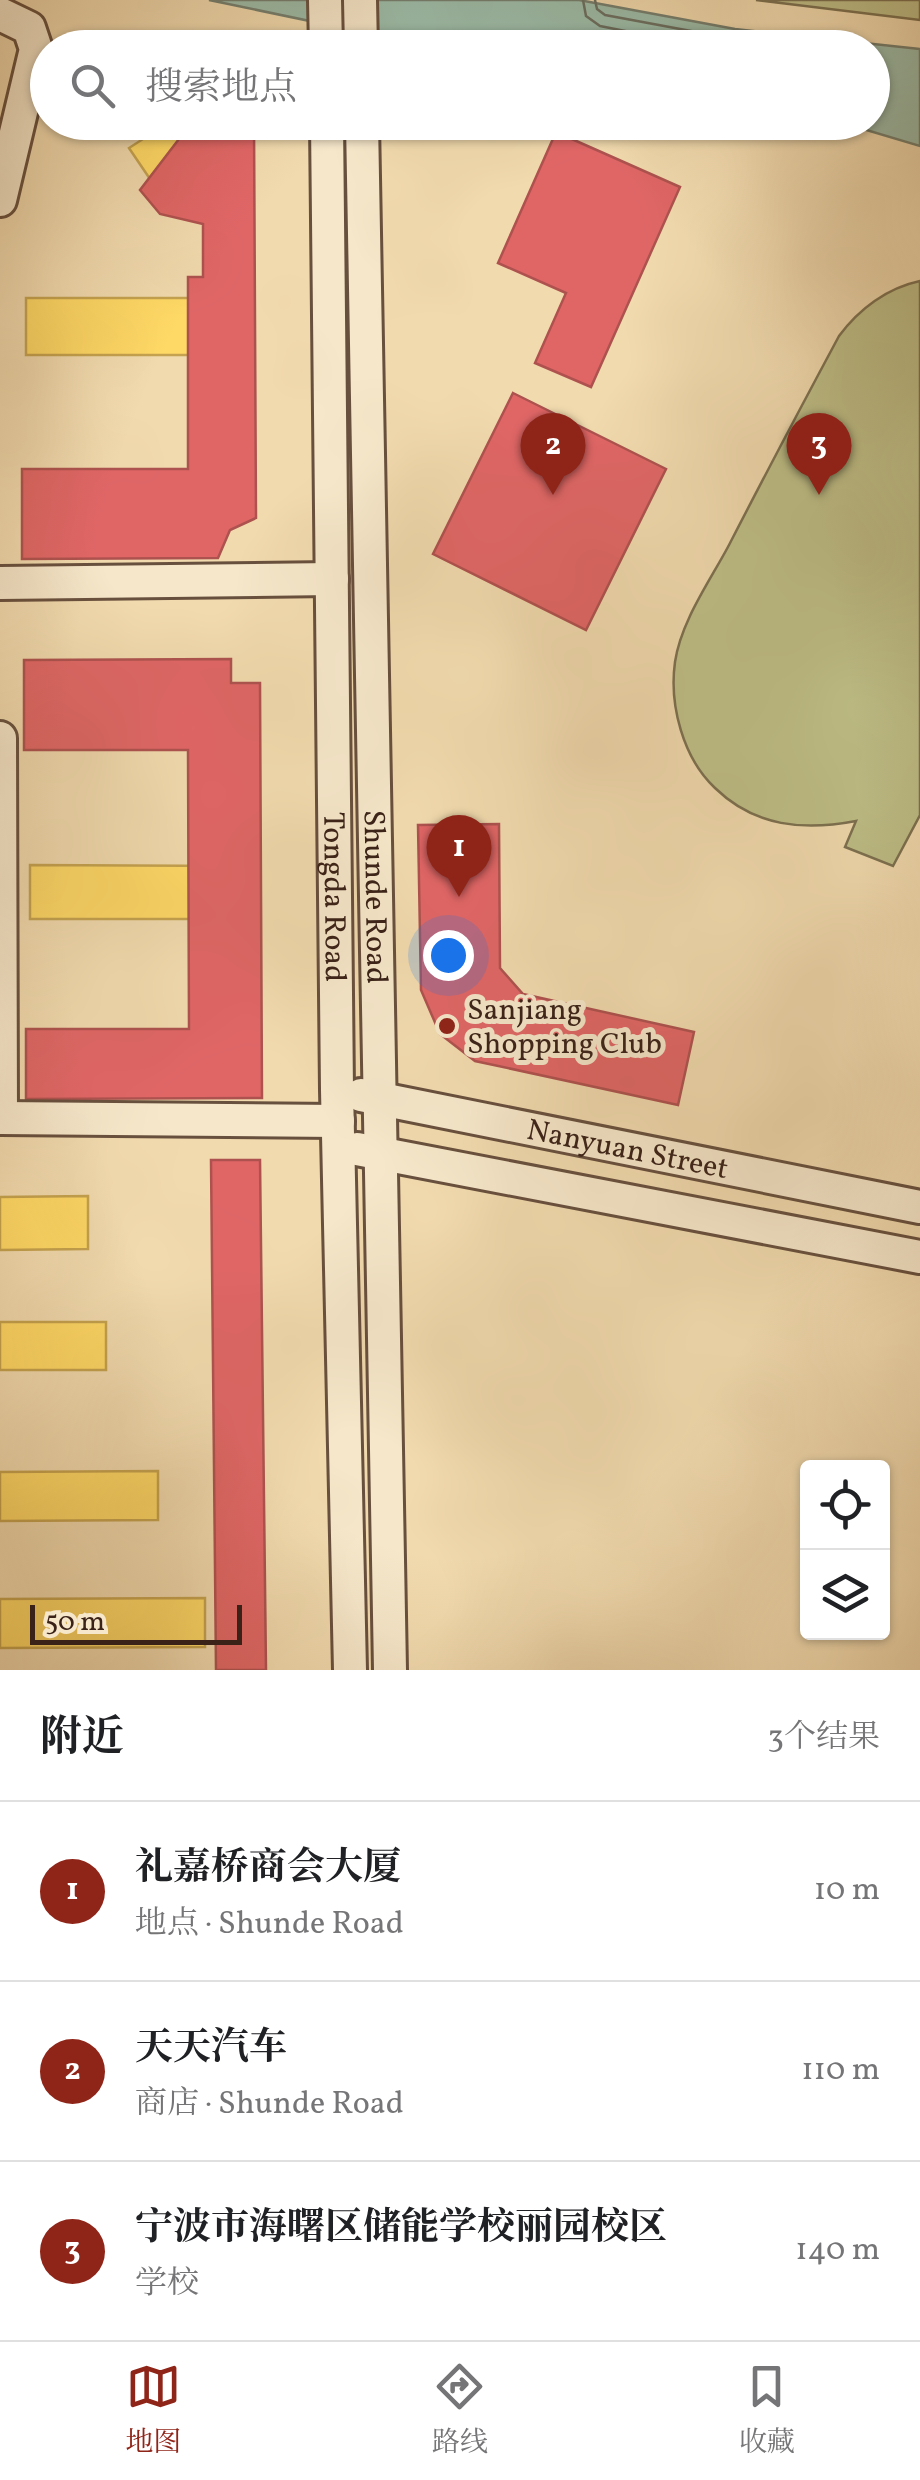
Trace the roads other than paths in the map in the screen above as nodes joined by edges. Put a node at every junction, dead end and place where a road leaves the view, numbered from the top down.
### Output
1 (325, 0) edge
2 (360, 0) edge
3 (0, 14) edge
4 (326, 30) edge
5 (361, 30) edge
6 (30, 31) edge
7 (30, 74) edge
8 (327, 140) edge
9 (362, 140) edge
10 (0, 200) edge
11 (332, 579) junction
12 (0, 583) edge
13 (0, 738) edge
14 (378, 1099) junction
15 (1, 1118) edge
16 (338, 1119) junction
17 (378, 1153) junction
18 (920, 1207) edge
19 (920, 1257) edge
20 (350, 1670) edge
21 (390, 1670) edge

1 - 4 street
2 - 5 street
3 - 6 street
7 - 10 street
8 - 11 street, Tongda Road
9 - 14 street, Shunde Road
11 - 12 street
11 - 16 street, Tongda Road
13 - 15 street
14 - 16 street, Nanyuan Street
14 - 17 street, Shunde Road
14 - 18 street, Nanyuan Street
15 - 16 street
16 - 17 street, Nanyuan Street
16 - 20 street, Tongda Road
17 - 19 street, Nanyuan Street
17 - 21 street, Shunde Road

